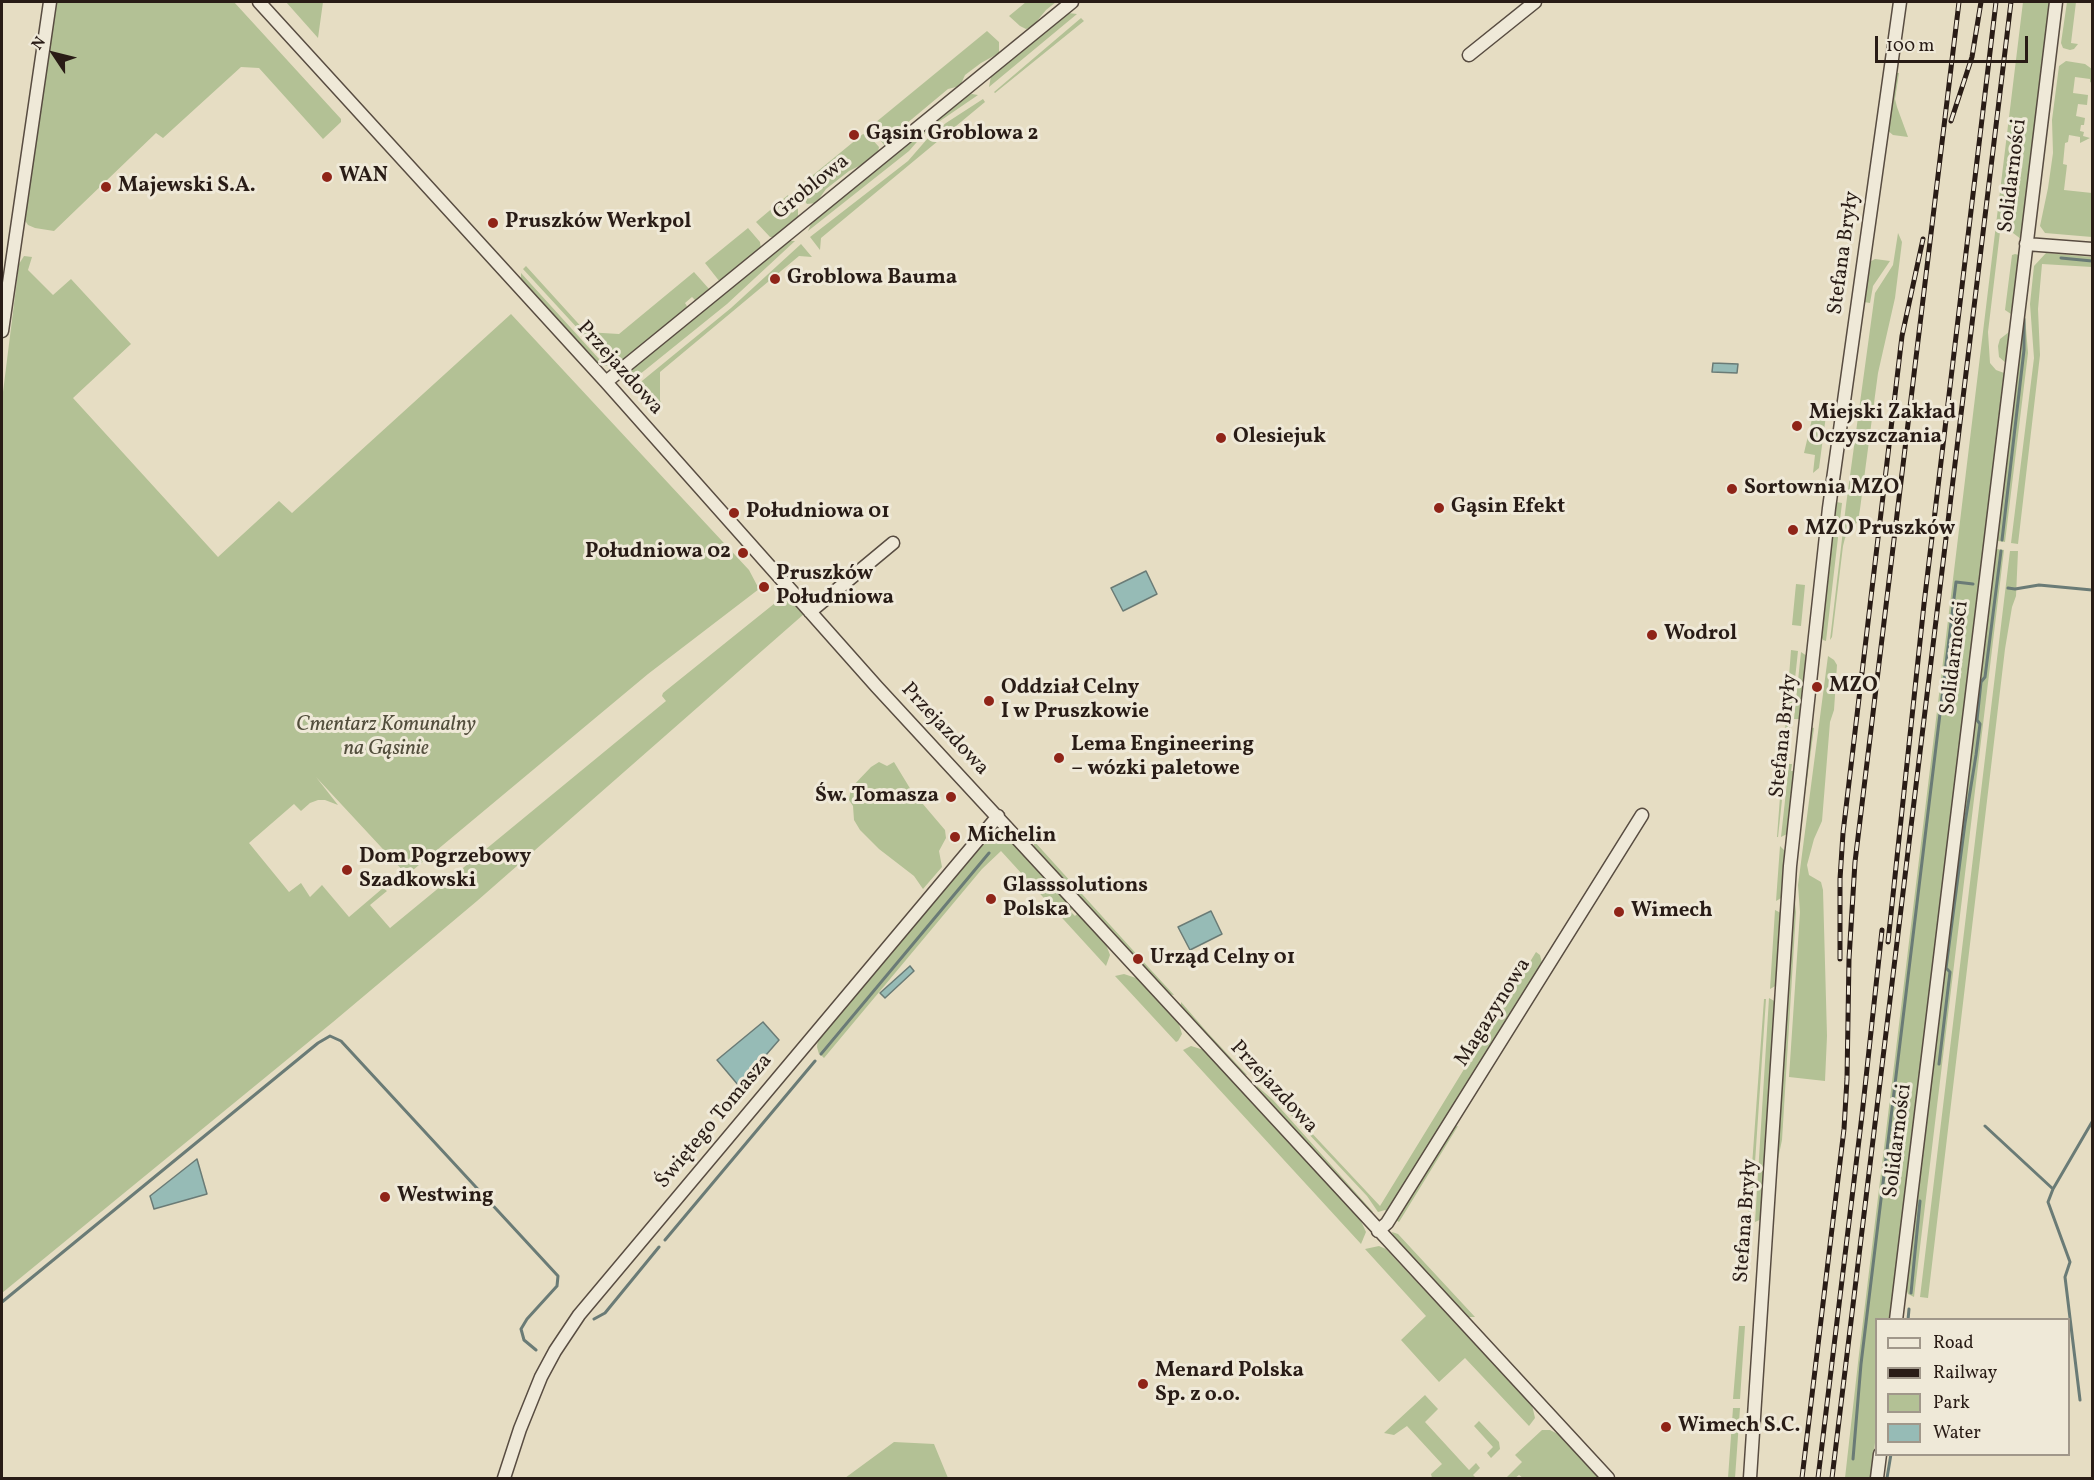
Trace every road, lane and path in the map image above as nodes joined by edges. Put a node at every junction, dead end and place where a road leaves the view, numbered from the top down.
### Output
1 (50, 2) edge
2 (259, 2) edge
3 (1072, 2) edge
4 (1535, 2) edge
5 (1900, 2) edge
6 (2056, 2) edge
7 (1469, 55) dead end
8 (2026, 244) junction
9 (2092, 249) edge
10 (2, 331) edge
11 (606, 382) junction
12 (893, 543) dead end
13 (810, 612) junction
14 (1642, 815) dead end
15 (998, 816) junction
16 (1378, 1231) junction
17 (1896, 1318) edge
18 (1880, 1456) edge
19 (504, 1479) edge
20 (1608, 1479) edge
21 (1750, 1479) edge
22 (1877, 1479) edge

1 - 10 street
2 - 11 street, Przejazdowa
3 - 11 street, Groblowa
4 - 7 street
5 - 21 street, Stefana Bryły
6 - 8 street, Solidarności
8 - 9 street
8 - 17 street, Solidarności
11 - 13 street, Przejazdowa
12 - 13 street
13 - 15 street, Przejazdowa
14 - 16 street, Magazynowa
15 - 16 street, Przejazdowa
15 - 19 street, Świętego Tomasza
16 - 20 street, Przejazdowa
18 - 22 street

